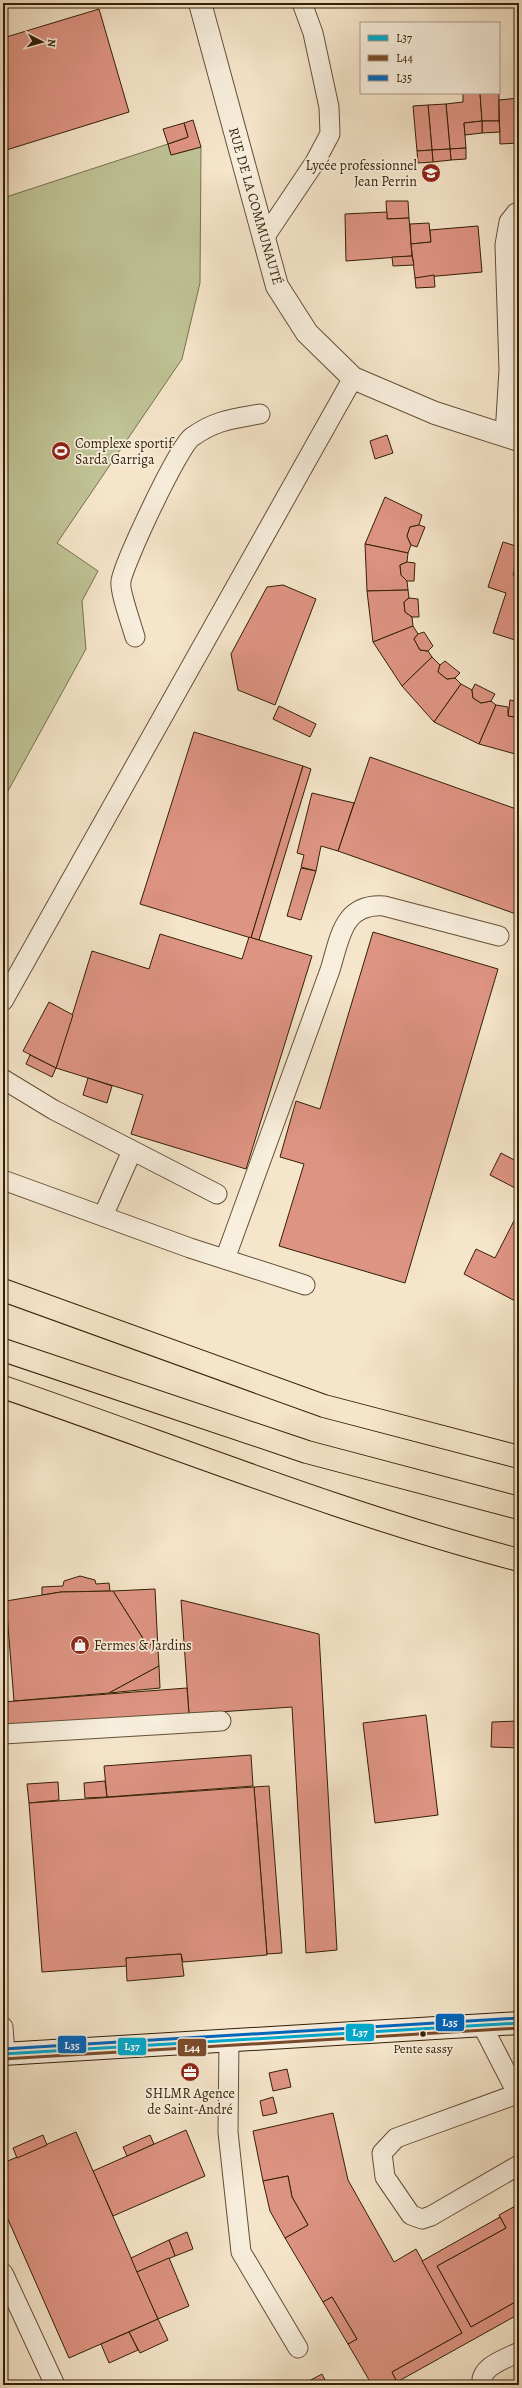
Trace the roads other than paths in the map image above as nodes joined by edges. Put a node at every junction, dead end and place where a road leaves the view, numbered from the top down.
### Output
1 (200, 3) edge
2 (302, 3) edge
3 (519, 213) edge
4 (264, 238) junction
5 (353, 378) junction
6 (260, 414) dead end
7 (512, 437) edge
8 (135, 637) dead end
9 (499, 936) dead end
10 (3, 1001) edge
11 (3, 1079) edge
12 (132, 1151) junction
13 (3, 1180) edge
14 (217, 1194) dead end
15 (103, 1216) junction
16 (225, 1259) junction
17 (305, 1285) dead end
18 (3, 1290) edge
19 (3, 1350) edge
20 (3, 1387) edge
21 (519, 1457) edge
22 (519, 1508) edge
23 (519, 1560) edge
24 (221, 1721) dead end
25 (3, 1734) edge
26 (519, 2023) edge
27 (482, 2025) junction
28 (3, 2027) edge
29 (229, 2040) junction
30 (4, 2054) edge
31 (518, 2095) edge
32 (519, 2165) edge
33 (3, 2273) edge
34 (298, 2348) dead end
35 (519, 2352) edge
36 (56, 2385) edge
37 (482, 2385) edge

1 - 4 street, RUE DE LA COMMUNAUTÉ
2 - 4 lane
3 - 7 lane
4 - 5 street, RUE DE LA COMMUNAUTÉ
5 - 7 street, RUE DE LA COMMUNAUTÉ
5 - 10 lane
6 - 8 lane
9 - 16 lane
11 - 12 lane
12 - 14 lane
12 - 15 lane
13 - 15 lane
15 - 16 lane
16 - 17 lane
18 - 21 highway
19 - 22 highway
20 - 23 highway
24 - 25 lane
26 - 27 street
27 - 29 street
27 - 31 lane
28 - 30 lane
29 - 30 street
29 - 34 lane
31 - 32 lane
33 - 36 lane
35 - 37 lane

